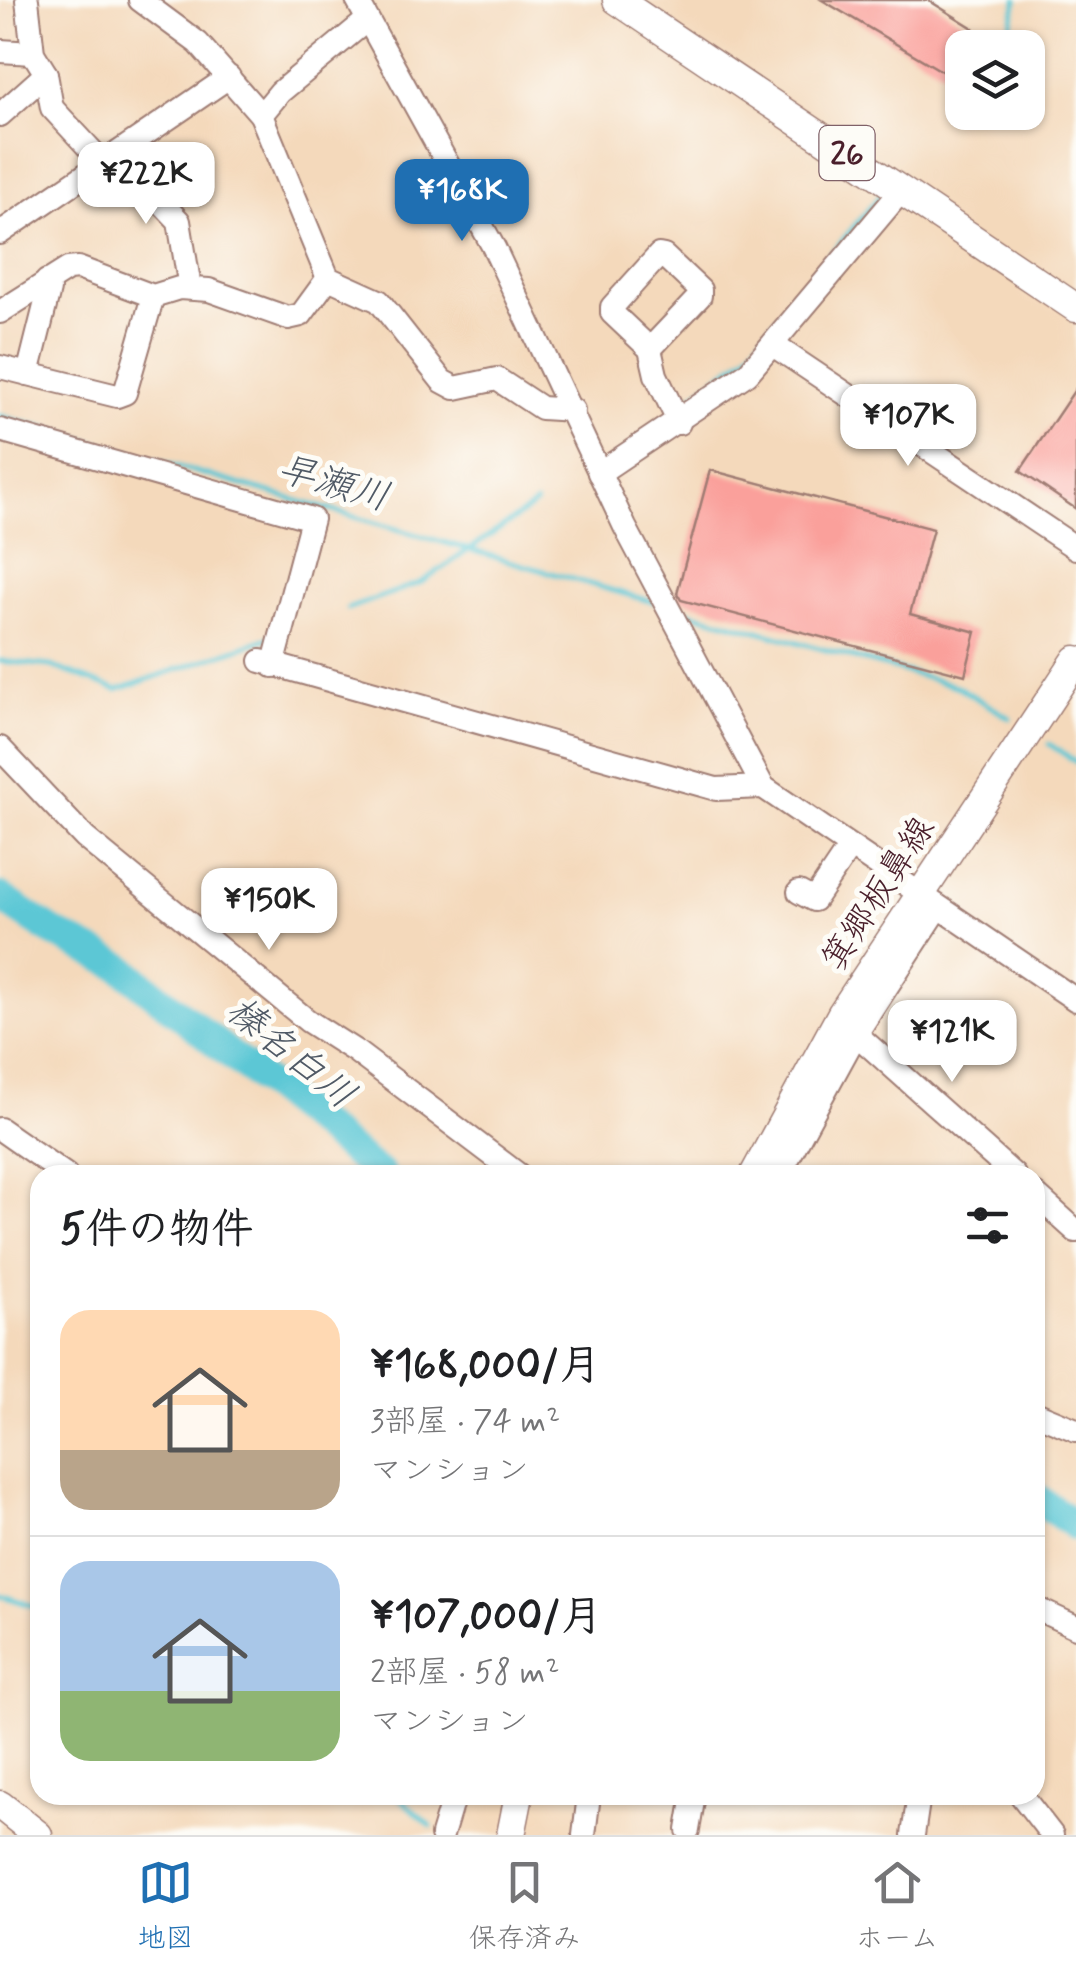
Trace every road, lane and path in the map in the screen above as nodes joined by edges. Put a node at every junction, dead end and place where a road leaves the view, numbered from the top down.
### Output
1 (28, 0) edge
2 (140, 0) edge
3 (617, 0) edge
4 (362, 10) edge
5 (0, 51) edge
6 (33, 53) junction
7 (46, 74) junction
8 (229, 78) junction
9 (0, 115) edge
10 (261, 115) junction
11 (111, 160) junction
12 (902, 190) junction
13 (0, 233) edge
14 (328, 278) junction
15 (47, 281) junction
16 (190, 288) junction
17 (153, 296) junction
18 (1076, 308) edge
19 (0, 312) edge
20 (773, 345) junction
21 (650, 349) dead end
22 (0, 367) edge
23 (28, 374) junction
24 (572, 410) junction
25 (679, 423) junction
26 (0, 430) edge
27 (599, 474) junction
28 (1076, 548) edge
29 (1076, 660) edge
30 (0, 748) edge
31 (762, 788) junction
32 (849, 848) junction
33 (800, 892) dead end
34 (928, 902) junction
35 (1076, 1000) edge
36 (856, 1034) junction
37 (0, 1129) edge
38 (52, 1165) edge
39 (505, 1165) edge
40 (759, 1165) edge
41 (784, 1165) edge
42 (1003, 1165) edge
43 (1045, 1203) edge
44 (1076, 1231) edge
45 (1045, 1417) edge
46 (1076, 1430) edge
47 (1045, 1613) edge
48 (1076, 1627) edge
49 (0, 1805) edge
50 (451, 1805) edge
51 (517, 1805) edge
52 (588, 1805) edge
53 (692, 1805) edge
54 (918, 1805) edge
55 (1029, 1805) edge
56 (688, 1830) dead end
57 (38, 1835) edge
58 (442, 1835) edge
59 (511, 1835) edge
60 (584, 1835) edge
61 (913, 1835) edge
62 (1052, 1835) edge

1 - 6 street
2 - 8 street
3 - 12 main road, 26
4 - 10 street
4 - 24 street
5 - 6 street
6 - 7 street
7 - 9 street
7 - 11 street
8 - 10 street
8 - 11 street
10 - 14 street
11 - 13 street
11 - 16 street
12 - 18 main road, 26
12 - 20 street
14 - 16 street
14 - 24 street
15 - 17 street
15 - 19 street
15 - 23 street
16 - 17 street
17 - 23 street
20 - 25 street
20 - 28 street
21 - 25 street
22 - 23 street
24 - 27 street
25 - 27 street
26 - 31 street
27 - 31 street
29 - 34 main road, 箕郷板鼻線
30 - 39 street
31 - 32 street
32 - 33 street
32 - 34 street
34 - 35 street
34 - 36 street
34 - 40 main road, 箕郷板鼻線
36 - 41 street
36 - 42 street
37 - 38 street
43 - 44 street
45 - 46 street
47 - 48 street
49 - 57 main road
50 - 58 street
51 - 59 main road
52 - 60 street
53 - 56 street
54 - 61 street
55 - 62 street

